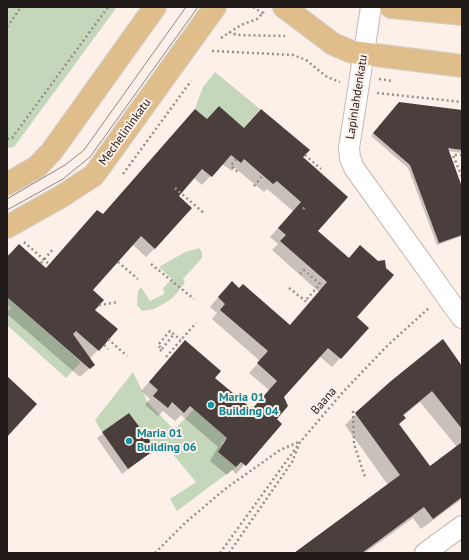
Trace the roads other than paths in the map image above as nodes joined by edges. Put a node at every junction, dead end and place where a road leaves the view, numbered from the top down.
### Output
1 (155, 7) edge
2 (215, 7) edge
3 (284, 7) edge
4 (371, 7) edge
5 (391, 7) edge
6 (462, 14) edge
7 (364, 54) junction
8 (462, 66) edge
9 (7, 184) edge
10 (13, 232) edge
11 (458, 310) edge
12 (462, 526) edge
13 (425, 553) edge

1 - 9 main road
2 - 10 main road, Mechelininkatu
3 - 7 main road
4 - 7 street, Lapinlahdenkatu
5 - 6 main road
7 - 8 main road
7 - 11 street, Lapinlahdenkatu, bridge
12 - 13 street

